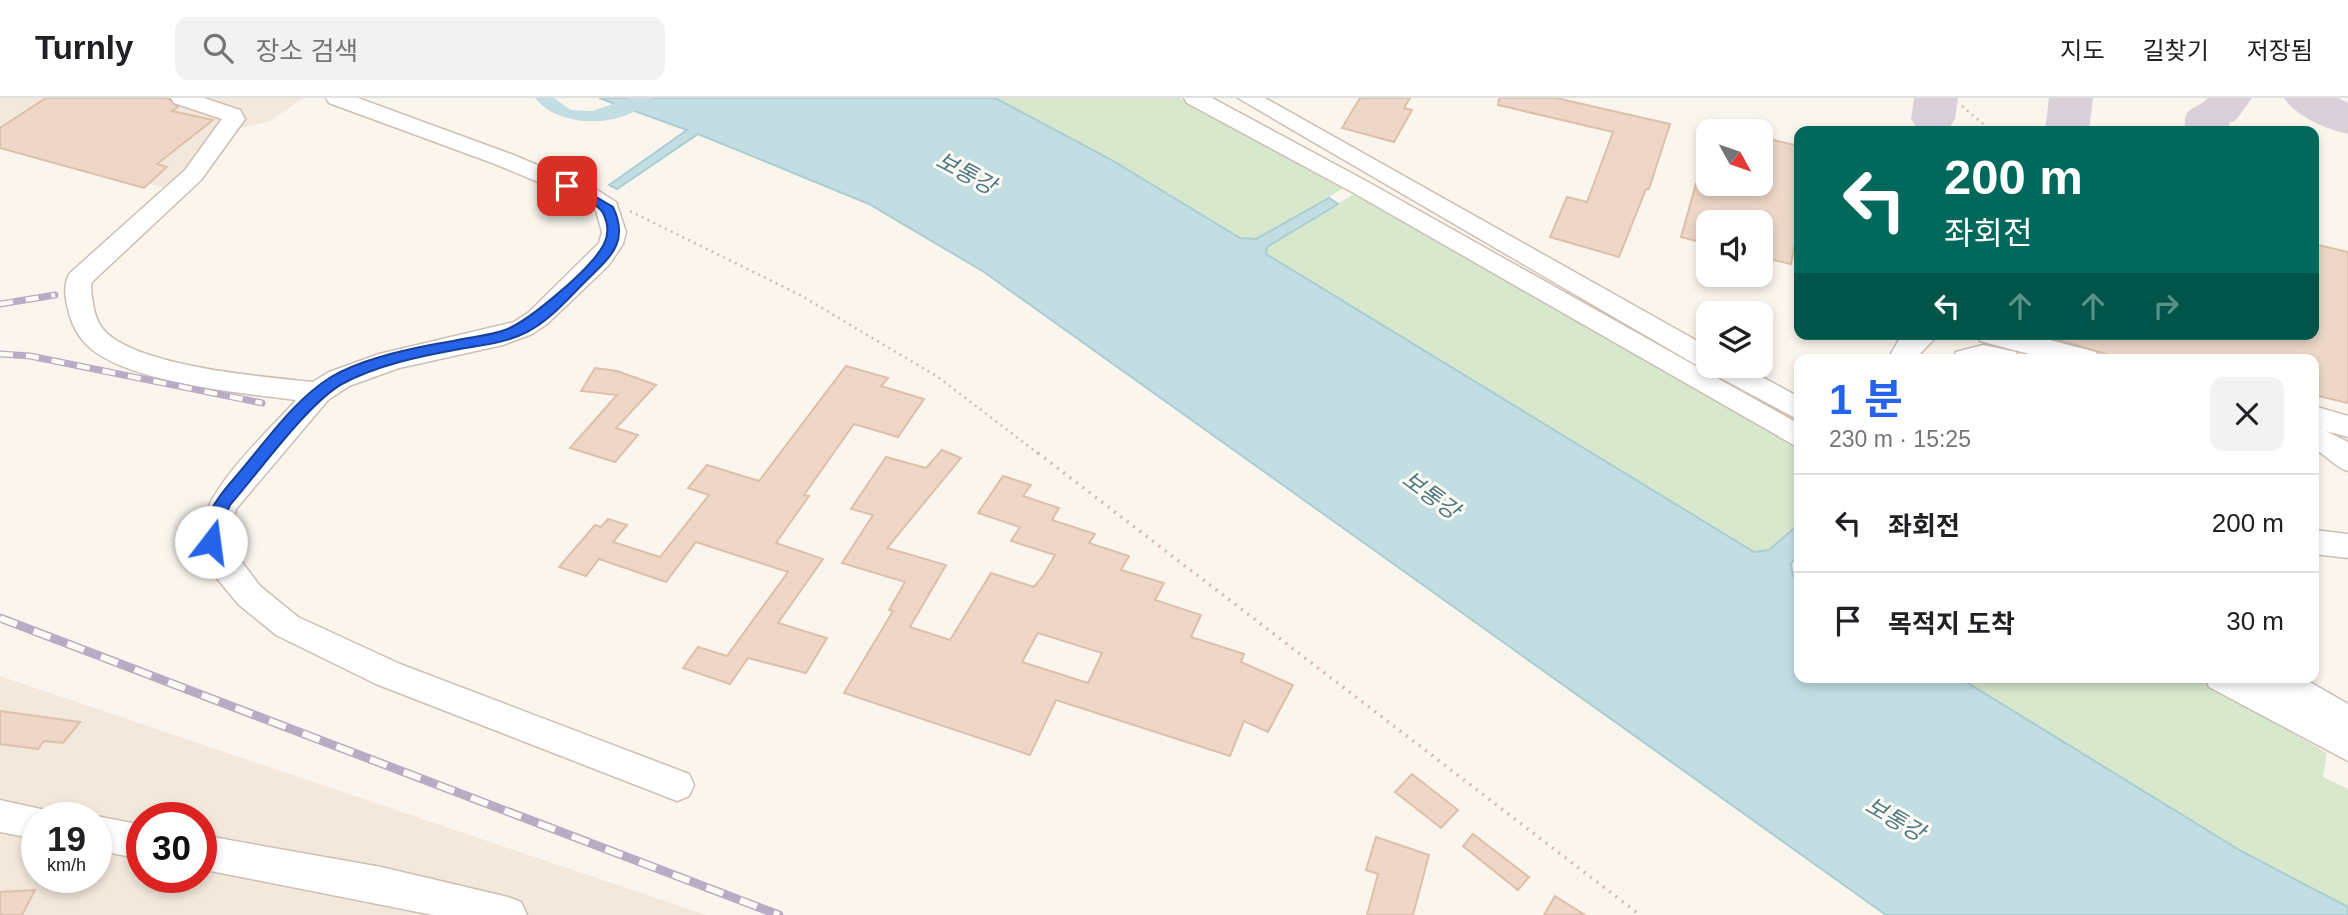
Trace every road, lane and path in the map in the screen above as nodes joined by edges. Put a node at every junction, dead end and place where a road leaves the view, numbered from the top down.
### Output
1 (182, 98) edge
2 (337, 98) edge
3 (1195, 98) edge
4 (1249, 98) edge
5 (1962, 106) dead end
6 (1985, 126) edge
7 (589, 195) junction
8 (1917, 340) edge
9 (2012, 340) edge
10 (1696, 352) edge
11 (1904, 354) edge
12 (2067, 354) edge
13 (1742, 378) edge
14 (318, 393) junction
15 (1794, 407) edge
16 (2319, 418) edge
17 (2348, 428) edge
18 (1794, 434) edge
19 (2319, 440) edge
20 (2348, 460) edge
21 (2319, 543) edge
22 (2348, 546) edge
23 (2232, 683) edge
24 (2282, 683) edge
25 (2348, 721) edge
26 (2348, 746) edge
27 (677, 785) dead end
28 (0, 816) edge
29 (21, 819) edge
30 (217, 855) edge
31 (508, 915) edge
32 (1640, 915) edge

1 - 14 street
2 - 7 street
3 - 18 street
4 - 10 street
5 - 6 path
7 - 14 street
7 - 32 path
8 - 11 street
9 - 12 street
13 - 15 street
14 - 27 street
16 - 17 street
19 - 20 street
21 - 22 street
23 - 26 street
24 - 25 street
28 - 29 street
30 - 31 street

